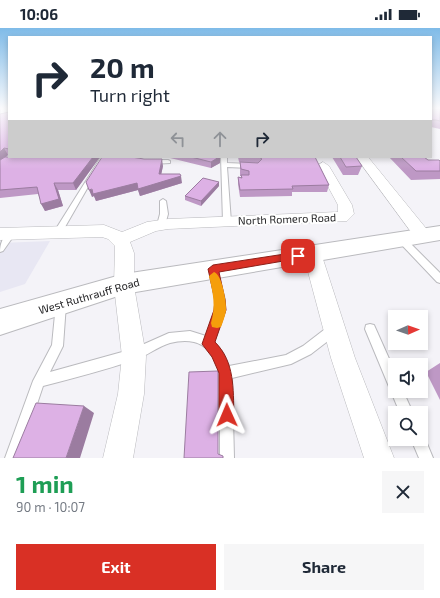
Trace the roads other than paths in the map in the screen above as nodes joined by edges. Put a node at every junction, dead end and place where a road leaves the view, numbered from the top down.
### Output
1 (103, 158) edge
2 (224, 158) edge
3 (363, 158) edge
4 (146, 162) edge
5 (168, 162) dead end
6 (224, 165) junction
7 (257, 166) edge
8 (323, 166) dead end
9 (163, 201) dead end
10 (227, 222) junction
11 (161, 225) junction
12 (58, 232) junction
13 (6, 234) edge
14 (421, 236) edge
15 (121, 239) junction
16 (0, 248) edge
17 (312, 253) junction
18 (213, 269) junction
19 (440, 279) edge
20 (124, 284) junction
21 (61, 303) junction
22 (0, 322) edge
23 (335, 329) junction
24 (370, 329) dead end
25 (208, 344) junction
26 (134, 355) junction
27 (388, 370) edge
28 (226, 373) junction
29 (39, 381) junction
30 (421, 446) edge
31 (12, 458) edge
32 (118, 458) edge
33 (227, 458) edge
34 (379, 458) edge
35 (426, 458) edge

1 - 12 lane
2 - 6 lane
3 - 14 street
4 - 5 lane
6 - 7 lane
6 - 10 lane
8 - 10 street, North Romero Road
9 - 11 lane
10 - 11 street, North Romero Road
11 - 15 street, North Romero Road
12 - 13 street
12 - 15 street
13 - 16 lane
14 - 17 main road, West Ruthrauff Road
14 - 19 lane
15 - 20 street
17 - 18 main road, West Ruthrauff Road
17 - 23 street
18 - 20 main road, West Ruthrauff Road
18 - 25 lane
20 - 21 main road, West Ruthrauff Road
20 - 26 street
21 - 22 main road, West Ruthrauff Road
21 - 29 lane
23 - 28 lane
23 - 34 street
24 - 27 lane
25 - 26 lane
25 - 28 lane
26 - 29 lane
26 - 32 street
28 - 33 lane
29 - 31 lane
30 - 35 lane

